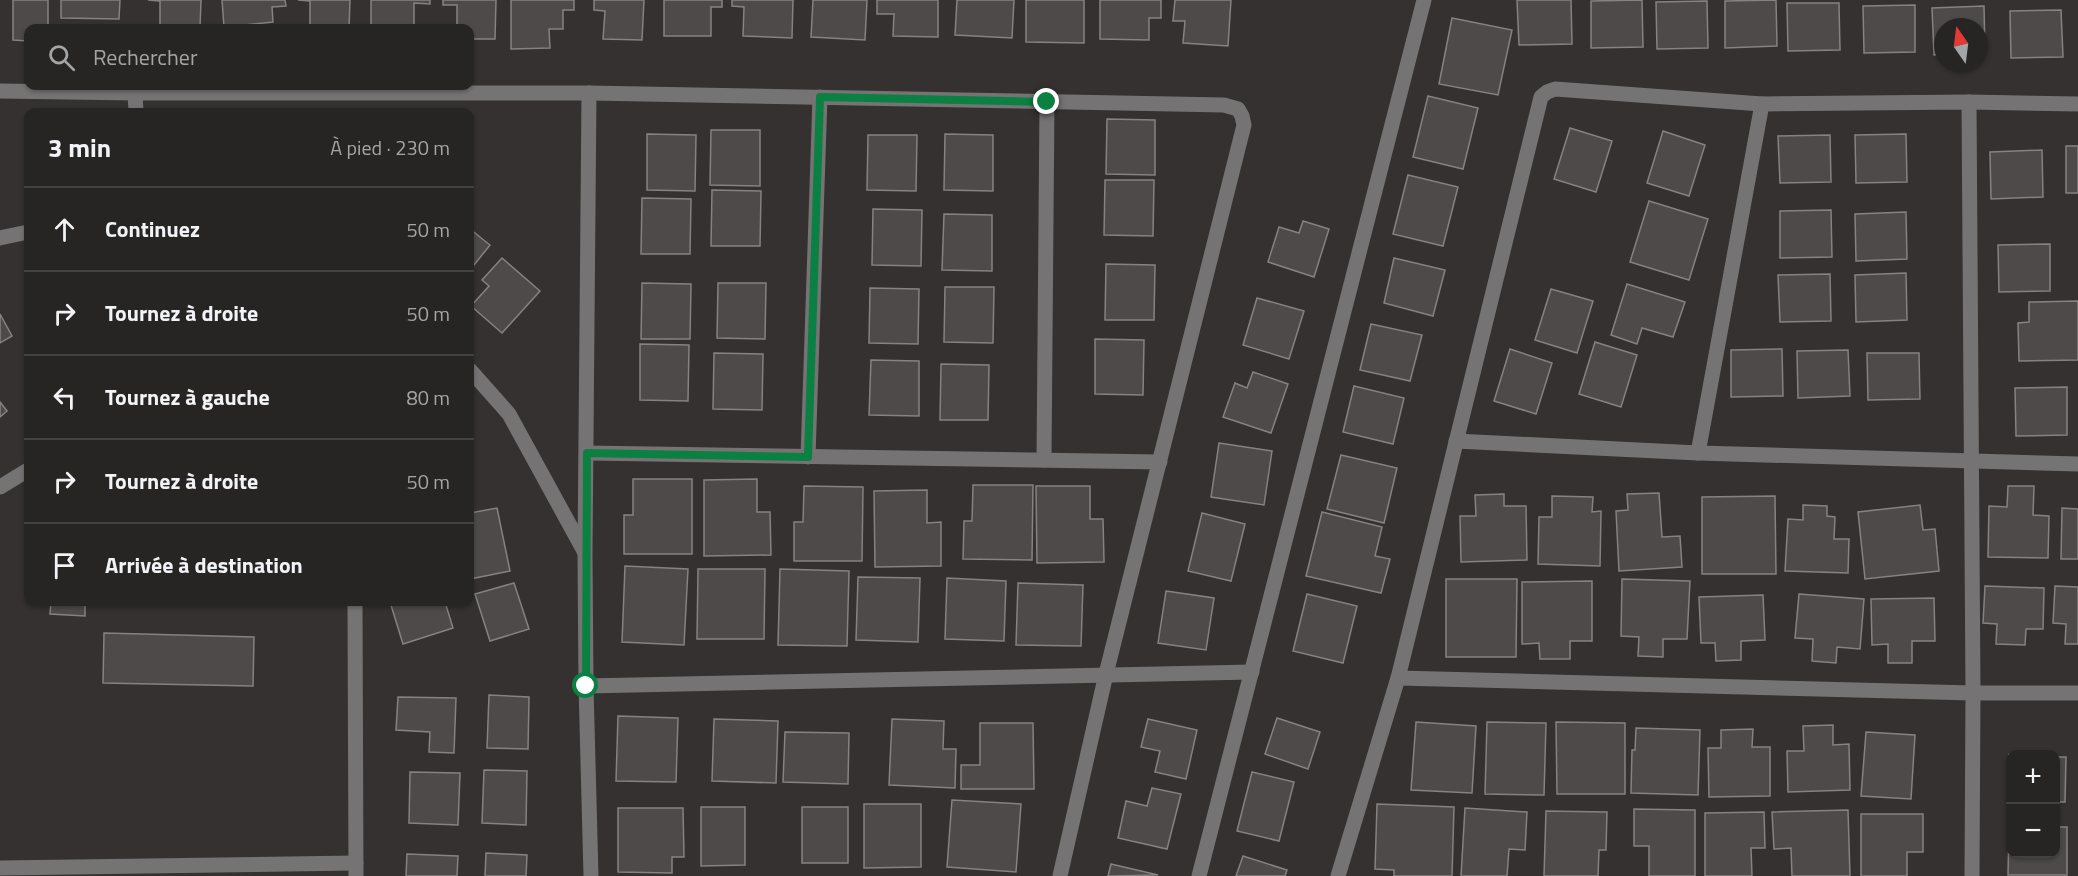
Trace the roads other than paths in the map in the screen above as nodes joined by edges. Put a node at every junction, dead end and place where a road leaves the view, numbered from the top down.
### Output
1 (1424, 0) edge
2 (0, 91) edge
3 (135, 93) junction
4 (589, 93) junction
5 (820, 97) junction
6 (1047, 102) junction
7 (1969, 102) junction
8 (1762, 104) junction
9 (2078, 104) edge
10 (136, 108) edge
11 (24, 233) edge
12 (0, 238) edge
13 (474, 375) edge
14 (1456, 441) junction
15 (587, 453) junction
16 (1698, 453) junction
17 (808, 457) junction
18 (1044, 460) junction
19 (1160, 462) junction
20 (1970, 462) junction
21 (2078, 464) edge
22 (24, 472) edge
23 (0, 487) edge
24 (585, 553) junction
25 (355, 606) edge
26 (1252, 672) junction
27 (1106, 674) junction
28 (1398, 678) junction
29 (586, 686) junction
30 (1973, 693) junction
31 (2078, 693) edge
32 (0, 868) edge
33 (356, 870) edge
34 (591, 876) edge
35 (1060, 876) edge
36 (1199, 876) edge
37 (1338, 876) edge
38 (1972, 876) edge

1 - 26 street
2 - 3 street
3 - 4 street
3 - 10 street
4 - 5 street
4 - 15 street
5 - 6 street
5 - 17 street
6 - 18 street
6 - 19 street
7 - 8 street
7 - 9 street
7 - 20 street
8 - 14 street
8 - 16 street
11 - 12 street
13 - 24 street
14 - 16 street
14 - 28 street
15 - 17 street
15 - 24 street
16 - 20 street
17 - 18 street
18 - 19 street
19 - 27 street
20 - 21 street
20 - 30 street
22 - 23 street
24 - 29 street
25 - 33 street
26 - 27 street
26 - 36 street
27 - 29 street
27 - 35 street
28 - 30 street
28 - 37 street
29 - 34 street
30 - 31 street
30 - 38 street
32 - 33 street

